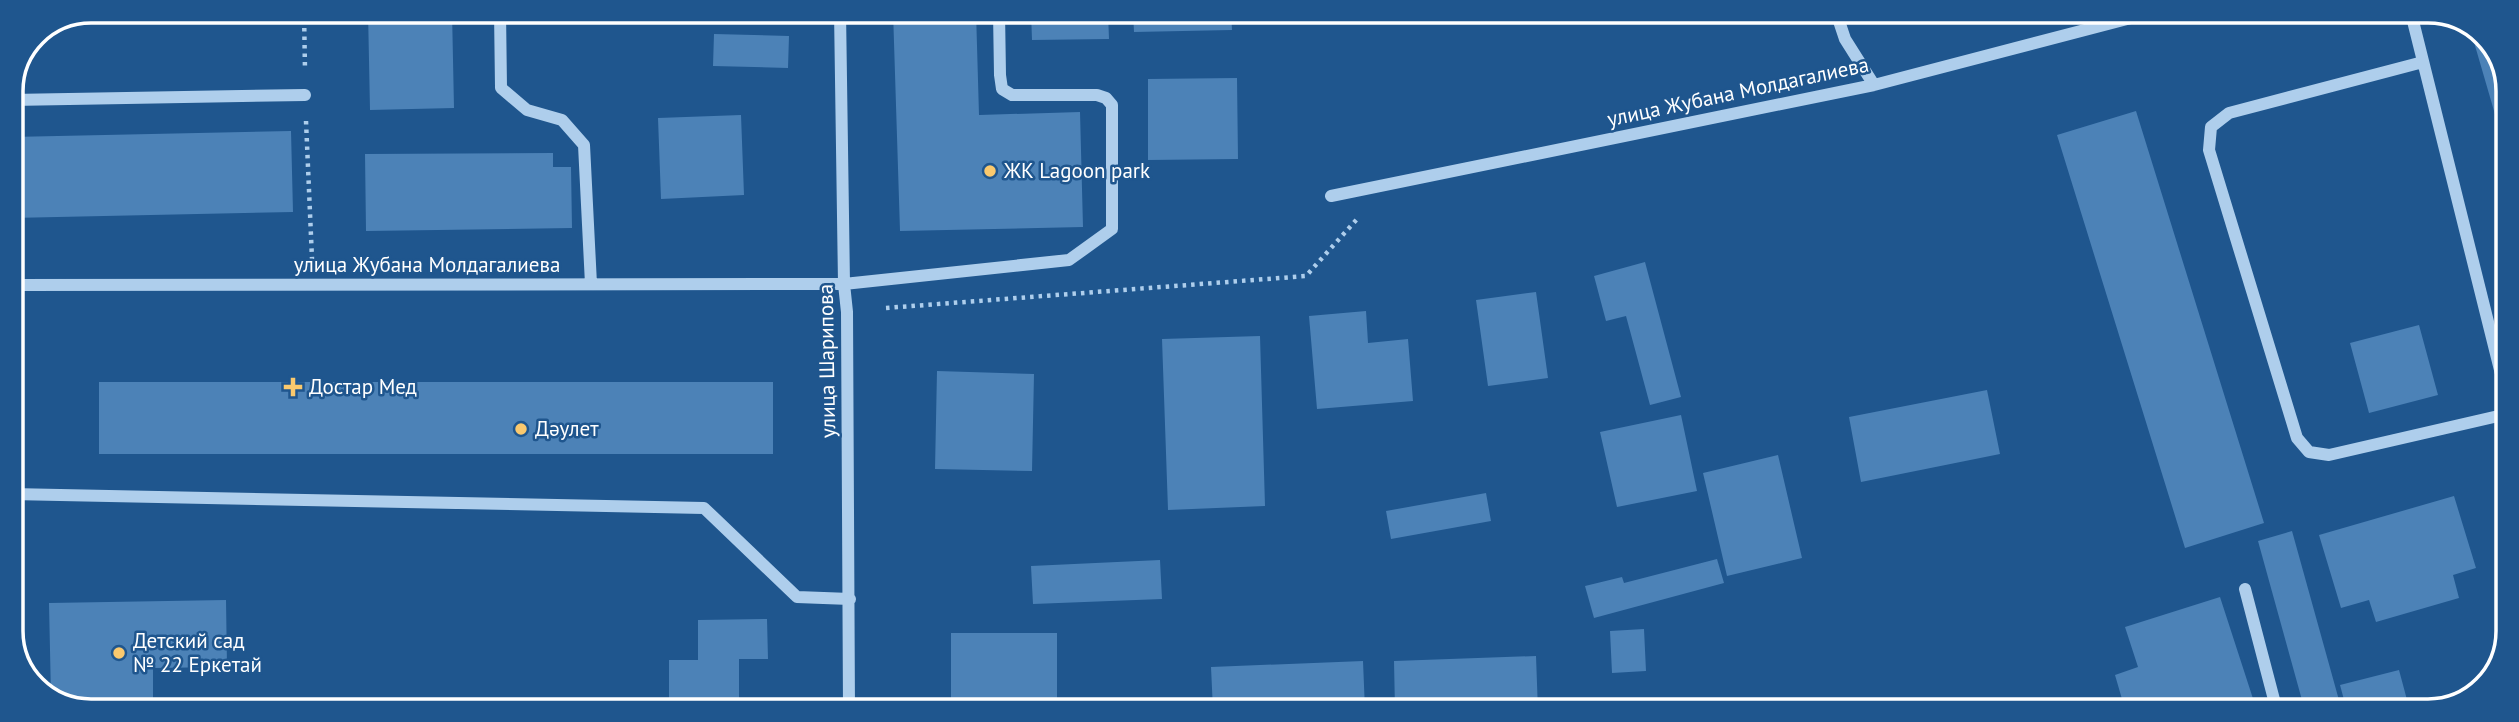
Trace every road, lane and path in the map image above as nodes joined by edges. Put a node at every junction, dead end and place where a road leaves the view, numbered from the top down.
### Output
1 (303, 23) edge
2 (500, 23) edge
3 (840, 23) edge
4 (999, 23) edge
5 (1840, 23) edge
6 (2112, 23) edge
7 (2414, 23) edge
8 (2423, 62) junction
9 (1874, 85) junction
10 (305, 95) junction
11 (23, 100) edge
12 (1390, 184) junction
13 (1331, 195) dead end
14 (591, 284) junction
15 (844, 284) junction
16 (23, 285) edge
17 (313, 285) junction
18 (847, 312) junction
19 (2496, 354) edge
20 (2496, 417) edge
21 (23, 494) edge
22 (2245, 589) dead end
23 (850, 598) junction
24 (849, 699) edge
25 (2274, 699) edge

1 - 10 path
2 - 14 street
3 - 15 street, улица Шарипова
4 - 15 street, улица Жубана Молдагалиева
5 - 9 street
6 - 9 street, улица Жубана Молдагалиева
7 - 8 street
8 - 19 street
8 - 20 street
9 - 12 street, улица Жубана Молдагалиева
10 - 11 street
10 - 17 path
12 - 13 street, улица Жубана Молдагалиева
12 - 18 path
14 - 15 street, улица Жубана Молдагалиева
14 - 17 street, улица Жубана Молдагалиева
15 - 18 street, улица Шарипова
16 - 17 street, улица Жубана Молдагалиева
18 - 23 street, улица Шарипова
21 - 23 street
22 - 25 street
23 - 24 street, улица Шарипова

